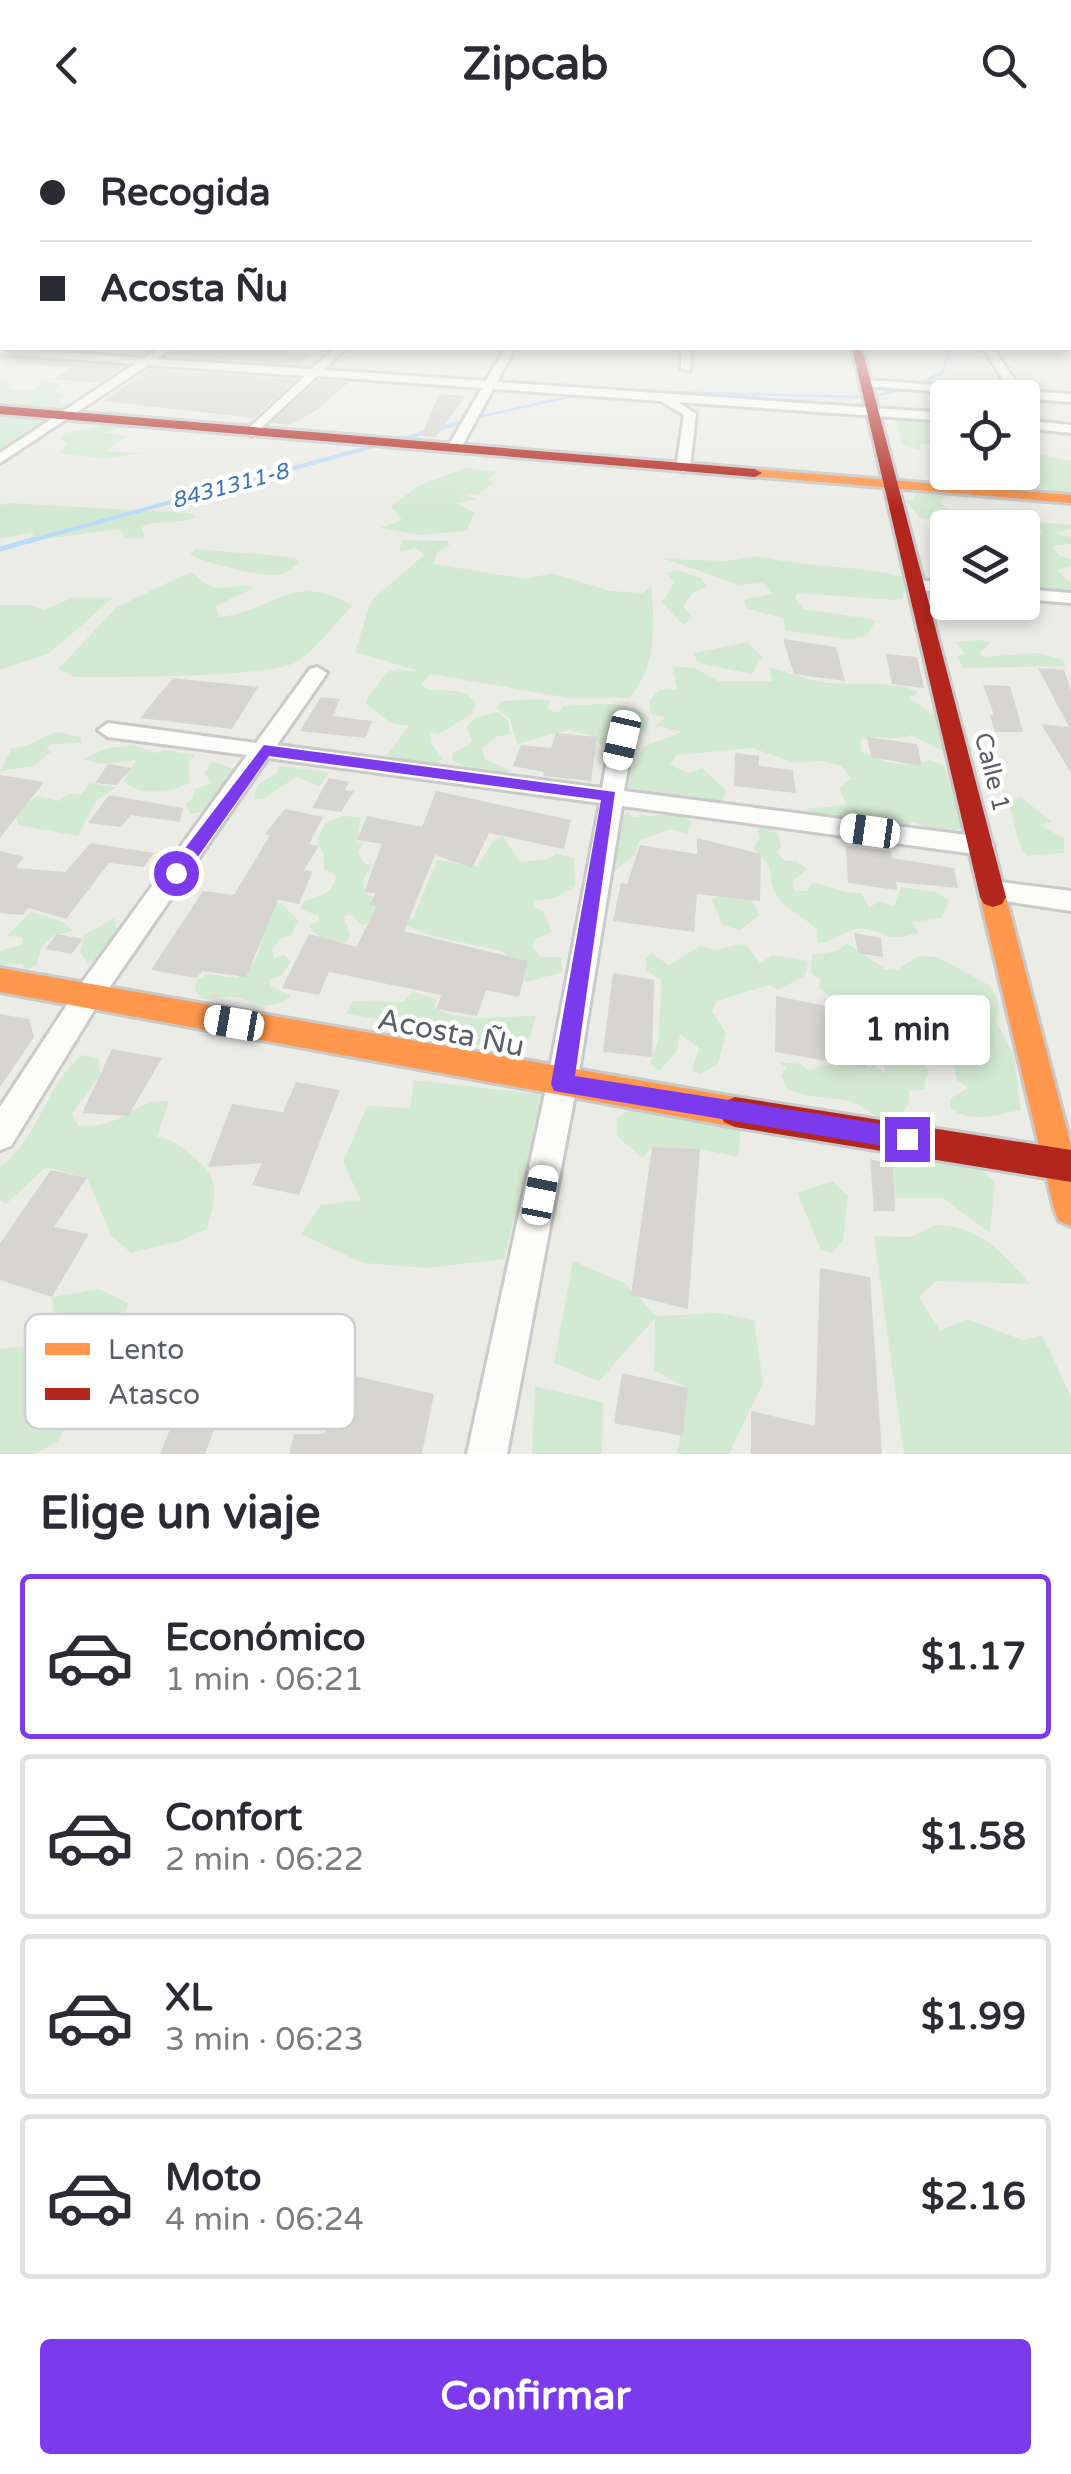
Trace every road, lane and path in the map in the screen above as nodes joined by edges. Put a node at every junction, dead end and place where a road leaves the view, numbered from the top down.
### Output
1 (112, 385) edge
2 (302, 385) edge
3 (471, 385) edge
4 (866, 385) edge
5 (891, 385) edge
6 (489, 386) junction
7 (930, 388) edge
8 (1040, 396) edge
9 (663, 398) junction
10 (1071, 398) edge
11 (0, 410) edge
12 (873, 411) junction
13 (66, 416) junction
14 (930, 416) edge
15 (1040, 426) edge
16 (1071, 429) edge
17 (252, 432) junction
18 (454, 448) junction
19 (0, 458) edge
20 (684, 468) junction
21 (893, 485) junction
22 (1071, 499) edge
23 (918, 586) junction
24 (930, 587) edge
25 (1040, 595) edge
26 (1071, 598) edge
27 (317, 672) dead end
28 (108, 730) dead end
29 (622, 740) dead end
30 (264, 750) junction
31 (610, 796) junction
32 (982, 846) junction
33 (993, 890) junction
34 (1071, 901) edge
35 (0, 980) edge
36 (88, 996) junction
37 (562, 1084) junction
38 (0, 1135) edge
39 (1066, 1165) edge
40 (1071, 1210) edge
41 (487, 1454) edge

1 - 13 street
2 - 17 street
3 - 6 street
4 - 12 street, Calle 1
5 - 7 street
6 - 9 street
6 - 18 street
8 - 10 street
9 - 12 street
9 - 20 street
11 - 13 street
12 - 14 street
12 - 21 street, Calle 1
13 - 17 street
13 - 19 street
15 - 16 street
17 - 18 street
18 - 20 street
20 - 21 street
21 - 22 street
21 - 23 street, Calle 1
23 - 24 street
23 - 32 street, Calle 1
25 - 26 street
27 - 30 street
28 - 30 street
29 - 31 street
30 - 31 street
30 - 36 street
31 - 32 street
31 - 37 street
32 - 33 street, Calle 1
33 - 34 street
33 - 39 street, Calle 1
35 - 36 street, Acosta Ñu
36 - 37 street, Acosta Ñu
36 - 38 street
37 - 39 street, Acosta Ñu
37 - 41 street
39 - 40 street, Calle 1

